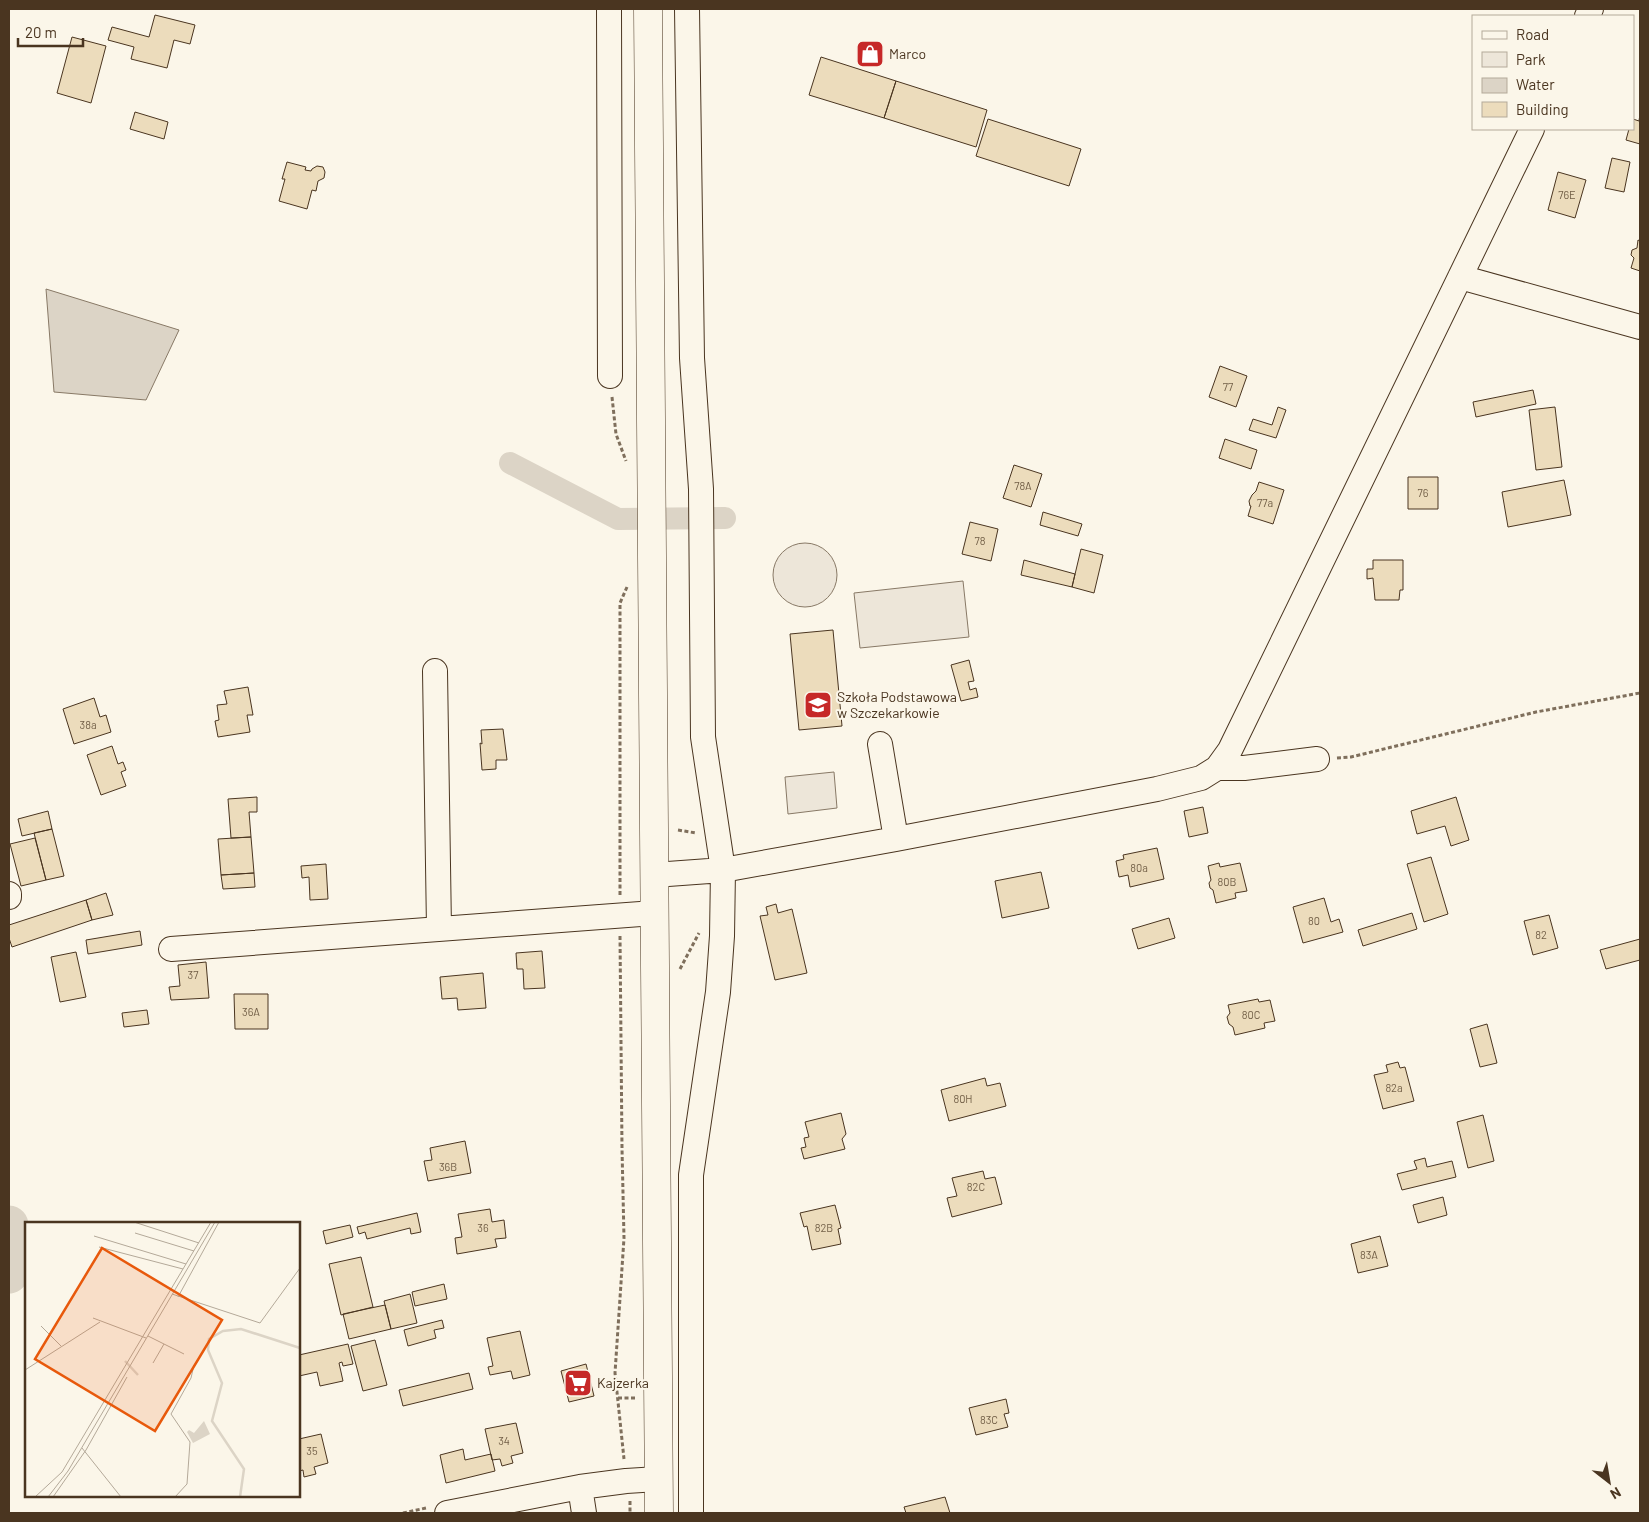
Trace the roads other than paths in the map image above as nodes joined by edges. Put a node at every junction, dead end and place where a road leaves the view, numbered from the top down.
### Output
1 (609, 9) edge
2 (648, 9) edge
3 (687, 9) edge
4 (1532, 130) edge
5 (1460, 277) junction
6 (1640, 327) edge
7 (610, 376) road end
8 (435, 671) dead end
9 (880, 744) dead end
10 (1317, 759) road end
11 (1217, 768) junction
12 (896, 839) junction
13 (723, 870) junction
14 (654, 875) junction
15 (654, 914) junction
16 (438, 929) junction
17 (170, 949) dead end
18 (658, 1479) junction
19 (580, 1487) junction
20 (447, 1513) edge
21 (584, 1513) edge
22 (659, 1513) edge
23 (692, 1513) edge

1 - 7 street
2 - 14 main road
3 - 13 street
4 - 5 street
5 - 6 street
5 - 11 street
8 - 16 street
9 - 12 street
10 - 11 street
11 - 12 street
12 - 13 street
13 - 14 street
13 - 23 street
14 - 15 main road
15 - 16 street
15 - 18 main road
16 - 17 street
18 - 19 street
18 - 22 main road
19 - 20 street
19 - 21 street

